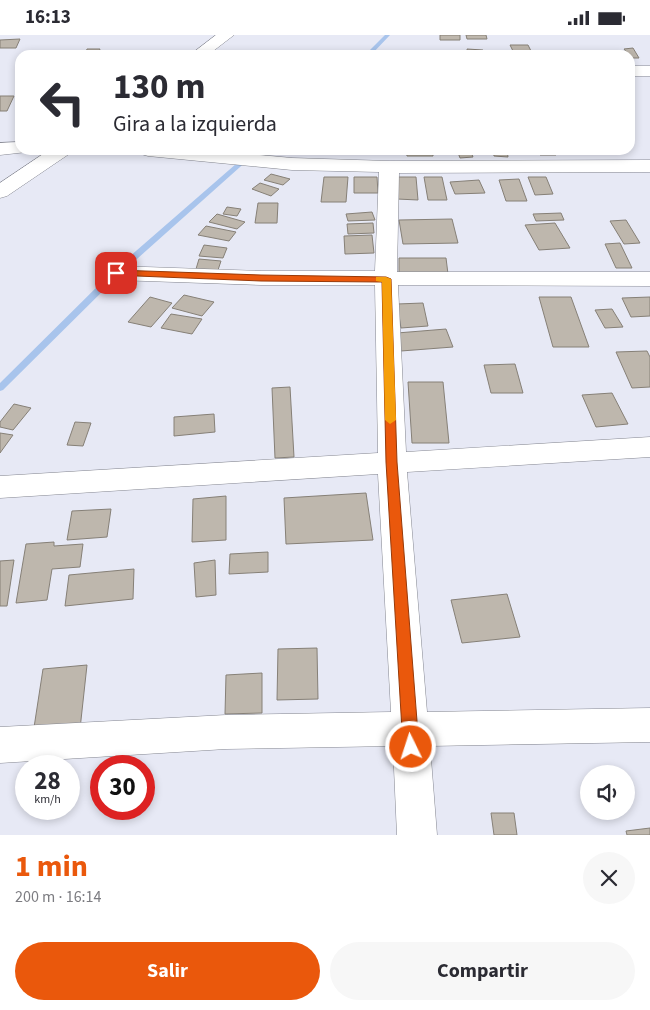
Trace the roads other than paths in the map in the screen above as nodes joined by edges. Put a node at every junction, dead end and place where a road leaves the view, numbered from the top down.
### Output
1 (226, 35) edge
2 (205, 50) edge
3 (635, 71) edge
4 (650, 71) edge
5 (15, 148) edge
6 (0, 149) edge
7 (55, 155) edge
8 (213, 155) edge
9 (650, 166) edge
10 (389, 167) junction
11 (0, 192) edge
12 (116, 273) dead end
13 (386, 279) junction
14 (650, 279) edge
15 (650, 447) edge
16 (392, 462) junction
17 (0, 487) edge
18 (650, 725) edge
19 (410, 730) junction
20 (0, 745) edge
21 (417, 835) edge

1 - 2 street
3 - 4 street
5 - 6 street
7 - 11 street
8 - 10 street
9 - 10 street
10 - 13 street
12 - 13 street
13 - 14 street
13 - 16 street
15 - 16 street
16 - 17 street
16 - 19 street
18 - 19 street
19 - 20 street
19 - 21 street

